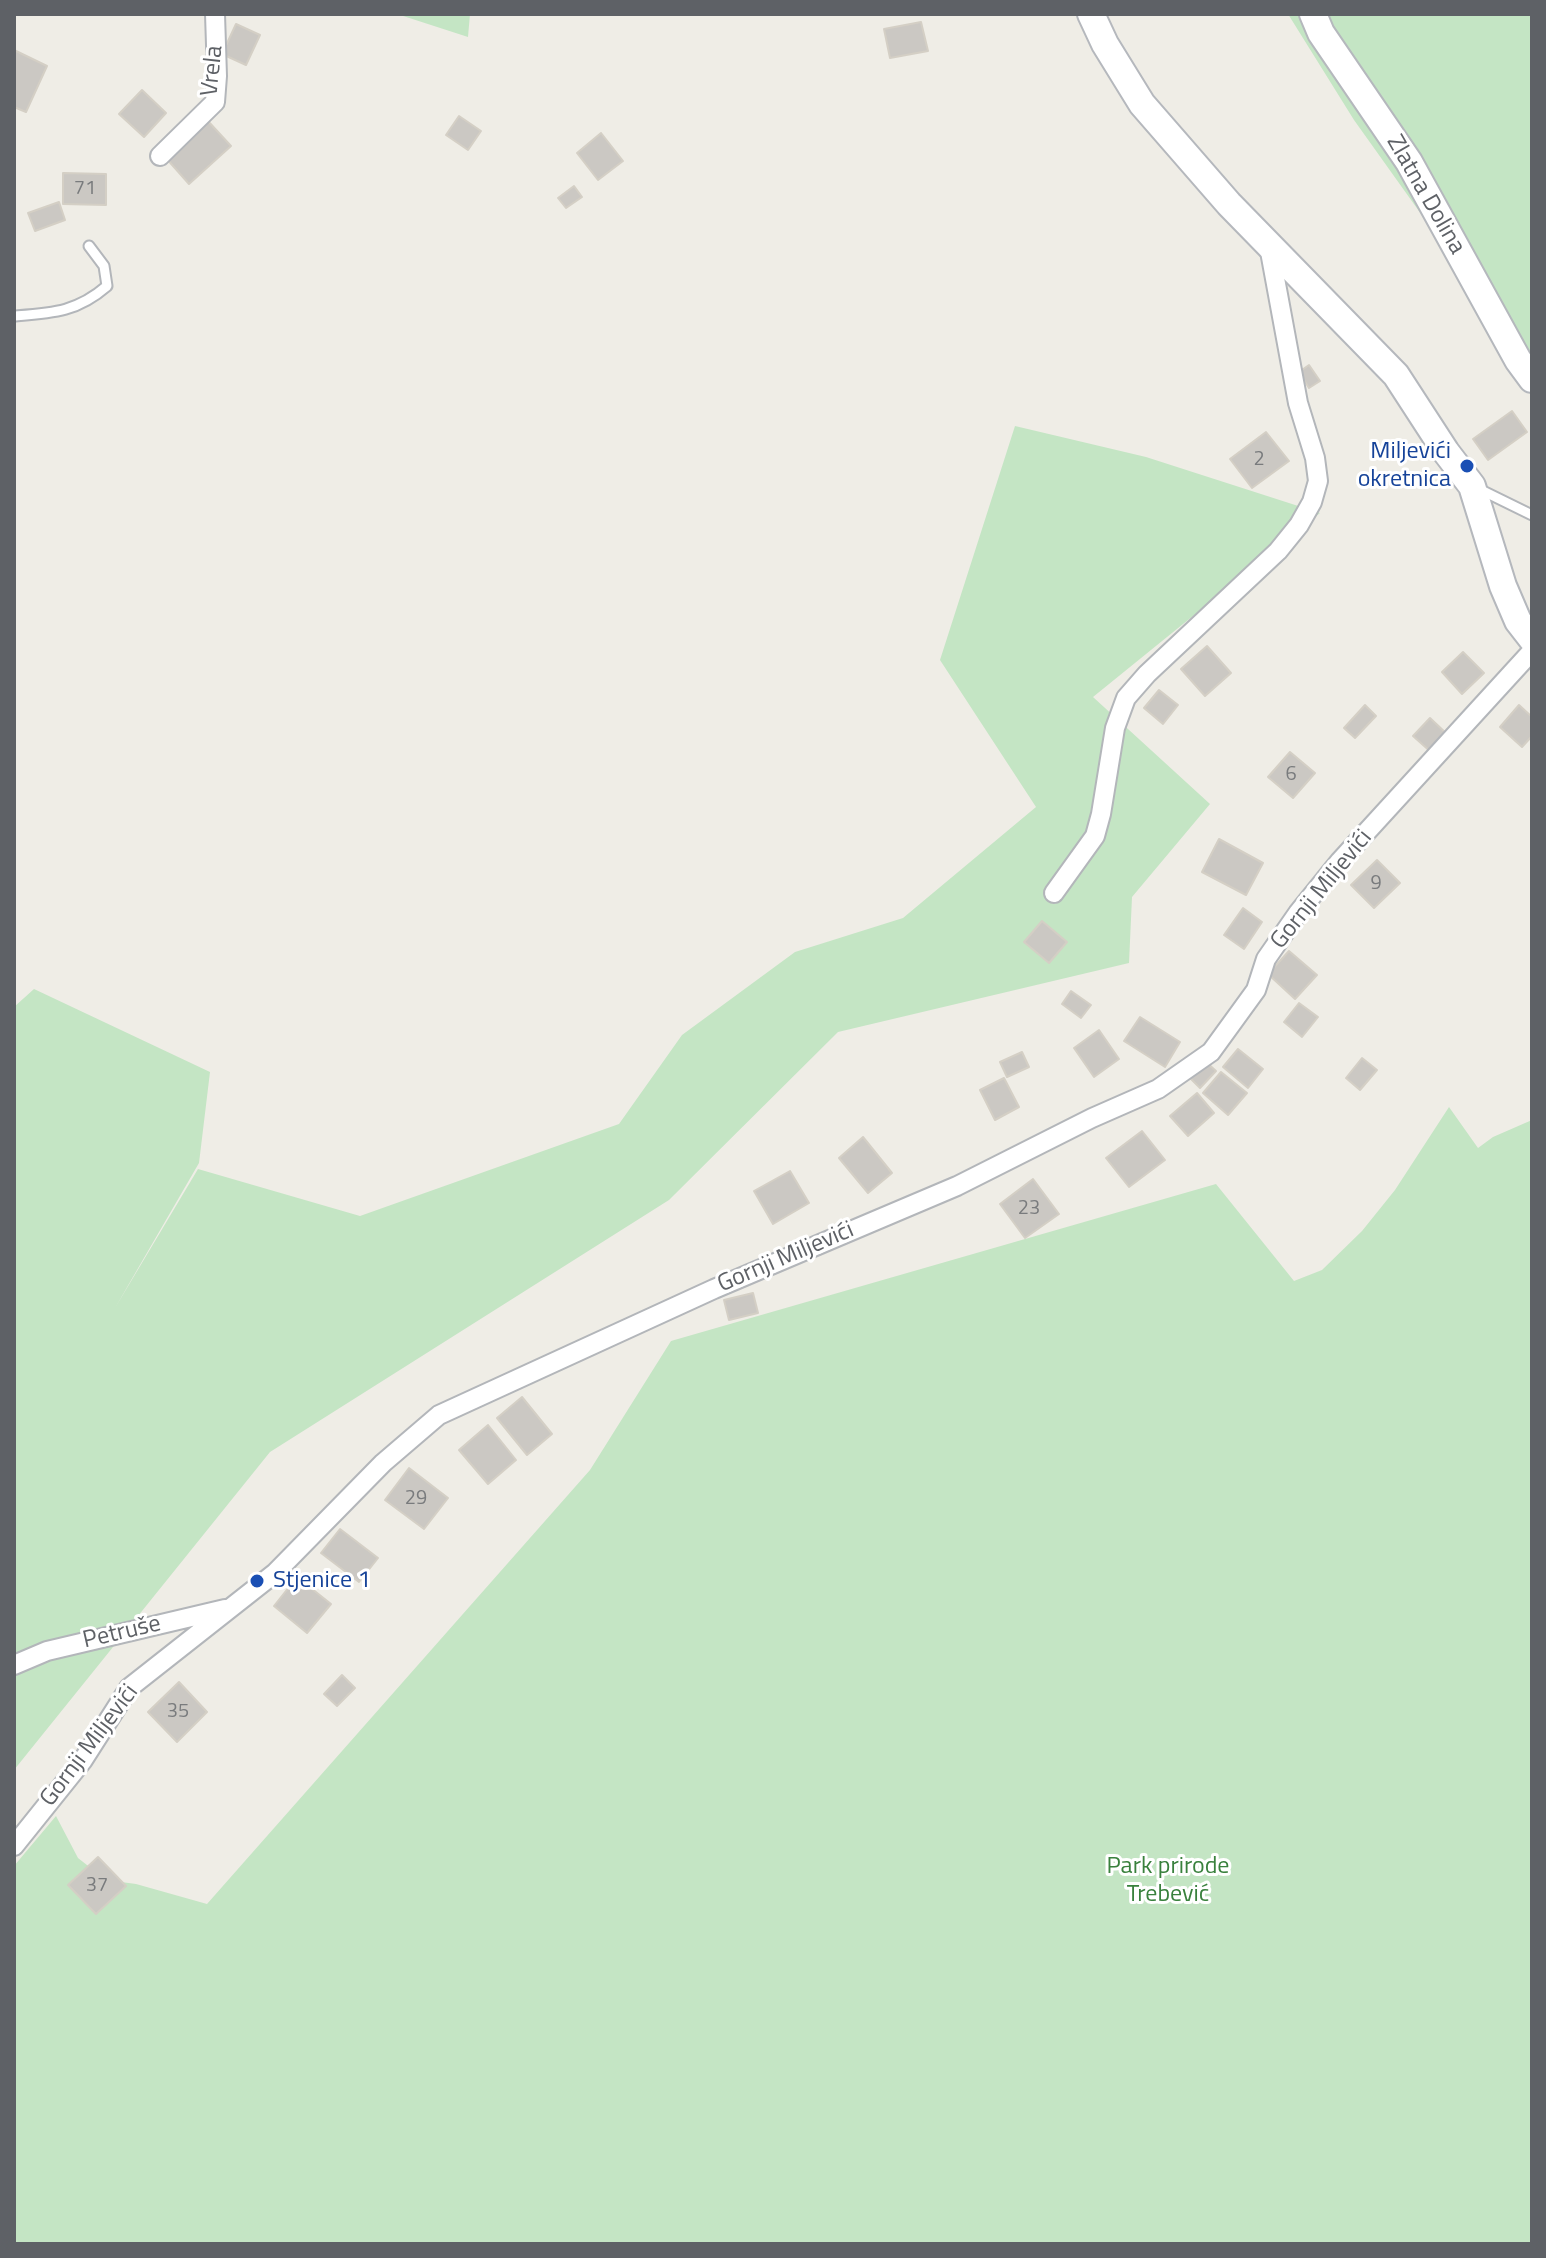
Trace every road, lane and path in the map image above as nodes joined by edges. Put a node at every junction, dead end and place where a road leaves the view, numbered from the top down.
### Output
1 (215, 14) edge
2 (1091, 14) edge
3 (1313, 14) edge
4 (160, 156) dead end
5 (89, 246) dead end
6 (1269, 246) junction
7 (14, 316) edge
8 (1532, 379) edge
9 (1472, 486) junction
10 (1532, 515) edge
11 (1532, 639) edge
12 (1532, 651) edge
13 (1054, 893) dead end
14 (232, 1608) junction
15 (14, 1665) edge
16 (14, 1846) edge

1 - 4 street, Vrela
2 - 6 main road
3 - 8 main road, Zlatna Dolina
5 - 7 lane
6 - 9 main road
6 - 13 street
9 - 10 lane
9 - 11 main road
12 - 14 street, Gornji Miljevići
14 - 15 street, Petruše
14 - 16 street, Gornji Miljevići

